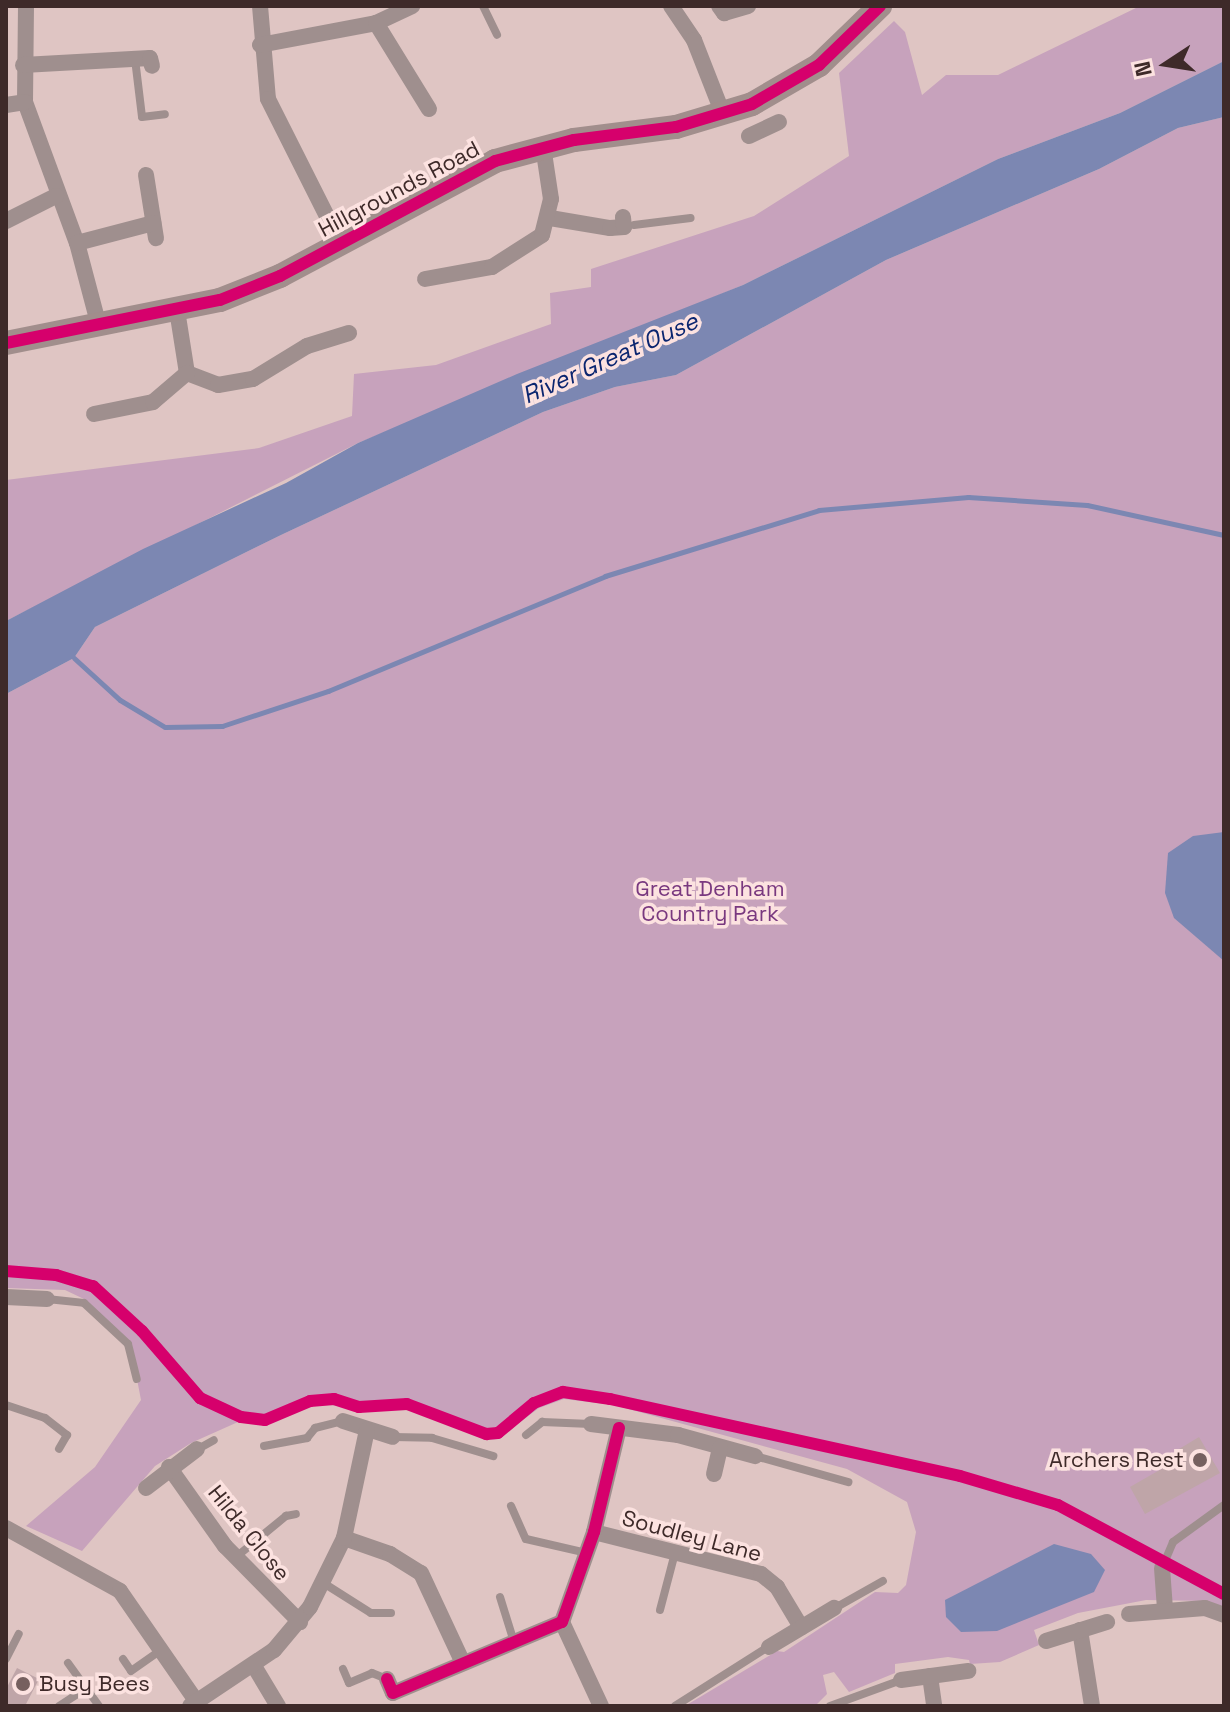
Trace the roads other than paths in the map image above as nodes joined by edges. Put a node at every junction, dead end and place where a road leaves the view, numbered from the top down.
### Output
1 (26, 6) edge
2 (260, 6) edge
3 (412, 6) edge
4 (483, 6) edge
5 (671, 6) edge
6 (719, 6) edge
7 (748, 6) edge
8 (880, 6) edge
9 (376, 23) junction
10 (497, 35) dead end
11 (260, 45) junction
12 (135, 58) junction
13 (23, 65) junction
14 (152, 66) dead end
15 (25, 102) junction
16 (752, 104) junction
17 (6, 105) edge
18 (429, 109) dead end
19 (165, 114) dead end
20 (723, 114) junction
21 (779, 122) dead end
22 (543, 146) junction
23 (146, 175) dead end
24 (56, 196) junction
25 (550, 218) junction
26 (691, 218) dead end
27 (6, 221) edge
28 (627, 223) joint
29 (340, 242) junction
30 (77, 243) junction
31 (434, 283) dead end
32 (177, 310) junction
33 (99, 326) junction
34 (342, 338) dead end
35 (6, 343) edge
36 (187, 373) junction
37 (94, 414) dead end
38 (6, 1297) edge
39 (47, 1299) joint
40 (137, 1379) dead end
41 (6, 1405) edge
42 (343, 1421) joint
43 (591, 1424) joint
44 (619, 1428) junction
45 (367, 1430) junction
46 (526, 1435) dead end
47 (393, 1437) joint
48 (214, 1440) dead end
49 (264, 1446) dead end
50 (720, 1448) junction
51 (59, 1449) dead end
52 (197, 1449) joint
53 (493, 1456) dead end
54 (755, 1456) joint
55 (169, 1467) junction
56 (714, 1474) dead end
57 (848, 1482) dead end
58 (146, 1488) dead end
59 (1224, 1505) edge
60 (511, 1506) dead end
61 (296, 1514) dead end
62 (6, 1528) edge
63 (594, 1532) junction
64 (344, 1538) junction
65 (587, 1553) junction
66 (675, 1553) junction
67 (236, 1557) junction
68 (1162, 1568) joint
69 (883, 1581) dead end
70 (325, 1584) junction
71 (500, 1597) dead end
72 (834, 1608) joint
73 (1165, 1609) junction
74 (660, 1610) dead end
75 (391, 1613) dead end
76 (1129, 1614) dead end
77 (1224, 1615) edge
78 (300, 1622) junction
79 (562, 1622) junction
80 (1107, 1622) dead end
81 (801, 1627) junction
82 (1080, 1630) junction
83 (19, 1634) dead end
84 (1046, 1641) dead end
85 (514, 1642) junction
86 (769, 1647) joint
87 (161, 1650) junction
88 (6, 1659) edge
89 (123, 1659) dead end
90 (68, 1663) dead end
91 (463, 1663) junction
92 (254, 1666) junction
93 (343, 1669) dead end
94 (968, 1671) dead end
95 (930, 1676) junction
96 (901, 1680) joint
97 (85, 1689) junction
98 (393, 1692) edge
99 (193, 1704) edge
100 (59, 1706) edge
101 (99, 1706) edge
102 (278, 1706) edge
103 (601, 1706) edge
104 (675, 1706) edge
105 (830, 1706) edge
106 (934, 1706) edge
107 (1092, 1706) edge

1 - 13 street
2 - 11 street
3 - 9 street
4 - 10 lane
5 - 20 street
6 - 7 street
8 - 16 street, Hillgrounds Road
9 - 11 street
9 - 18 street
11 - 29 street
12 - 13 street
12 - 14 street
12 - 19 lane
13 - 15 street
15 - 17 street
15 - 24 street
16 - 20 street, Hillgrounds Road
16 - 21 street
20 - 22 street, Hillgrounds Road
22 - 25 street
22 - 29 street, Hillgrounds Road
23 - 30 street
24 - 27 street
24 - 30 street
25 - 28 street
25 - 31 street
26 - 28 lane
29 - 32 street, Hillgrounds Road
30 - 33 street
32 - 33 street, Hillgrounds Road
32 - 36 street
33 - 35 street, Hillgrounds Road
34 - 36 street
36 - 37 street
38 - 39 street
39 - 40 lane
41 - 51 lane
42 - 45 street
42 - 49 lane
43 - 44 street
43 - 46 lane
44 - 50 street
44 - 63 street
45 - 47 street
45 - 64 street
47 - 53 lane
48 - 52 lane
50 - 54 street
50 - 56 street
52 - 55 street
54 - 57 lane
55 - 58 street
55 - 67 street, Hilda Close
59 - 68 lane
60 - 65 lane
61 - 67 lane
62 - 87 street
63 - 65 street
63 - 66 street, Soudley Lane
64 - 70 street
64 - 91 street
65 - 79 street
66 - 74 lane
66 - 81 street, Soudley Lane
67 - 78 street, Hilda Close
68 - 73 street
69 - 72 lane
70 - 75 lane
70 - 78 street
71 - 85 lane
72 - 81 street
73 - 76 street
73 - 77 street
78 - 92 street
79 - 85 street
79 - 103 street
80 - 82 street
81 - 86 street
82 - 84 street
82 - 107 street
83 - 88 lane
85 - 91 street
86 - 104 lane
87 - 89 lane
87 - 99 street
90 - 97 lane
91 - 98 street
92 - 99 street
92 - 102 street
93 - 98 lane
94 - 95 street
95 - 96 street
95 - 106 street
96 - 105 lane
97 - 100 lane
97 - 101 lane

